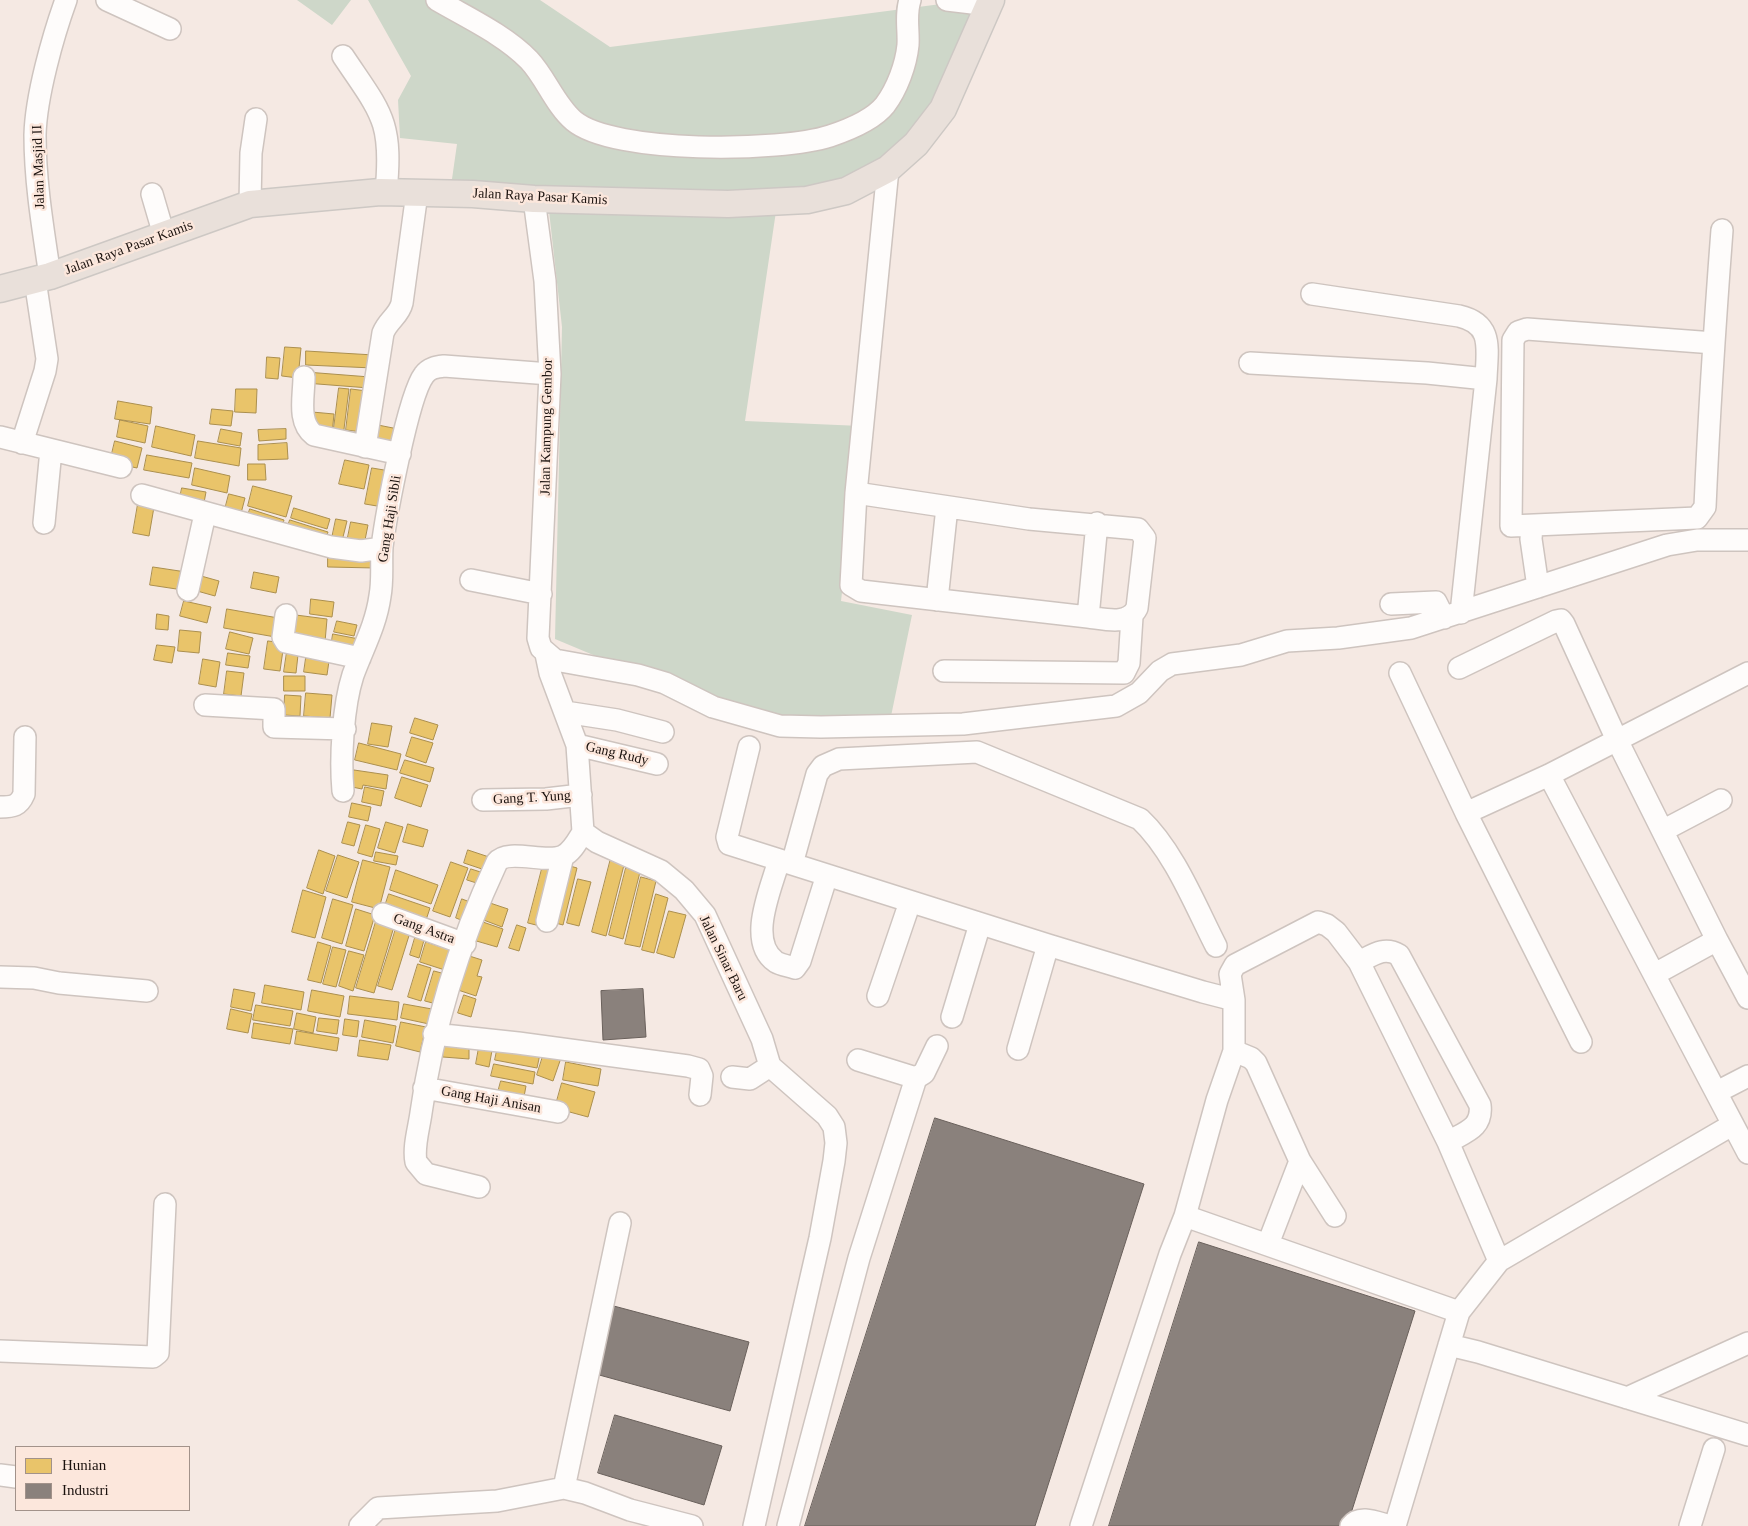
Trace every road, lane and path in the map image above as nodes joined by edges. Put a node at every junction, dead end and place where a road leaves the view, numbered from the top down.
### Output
1 (66, 0) edge
2 (107, 0) edge
3 (437, 0) edge
4 (910, 0) edge
5 (947, 0) edge
6 (990, 2) edge
7 (170, 28) dead end
8 (343, 56) dead end
9 (256, 119) dead end
10 (888, 169) junction
11 (386, 192) junction
12 (417, 193) junction
13 (152, 194) dead end
14 (534, 199) junction
15 (250, 204) junction
16 (1722, 230) dead end
17 (164, 235) junction
18 (43, 278) junction
19 (0, 289) edge
20 (1312, 294) dead end
21 (1714, 343) junction
22 (1250, 362) dead end
23 (550, 374) junction
24 (304, 377) dead end
25 (1486, 379) junction
26 (0, 437) edge
27 (22, 444) junction
28 (365, 447) junction
29 (51, 450) junction
30 (400, 454) junction
31 (121, 467) dead end
32 (856, 492) junction
33 (142, 495) dead end
34 (947, 507) junction
35 (205, 514) junction
36 (44, 523) dead end
37 (1096, 523) junction
38 (1532, 526) junction
39 (1748, 540) edge
40 (382, 548) junction
41 (471, 580) dead end
42 (1538, 587) junction
43 (188, 590) dead end
44 (541, 594) junction
45 (937, 600) junction
46 (1390, 604) dead end
47 (286, 615) dead end
48 (1452, 616) junction
49 (1132, 617) junction
50 (1088, 618) junction
51 (546, 654) junction
52 (360, 658) junction
53 (1460, 668) dead end
54 (944, 671) dead end
55 (1400, 673) dead end
56 (1748, 673) edge
57 (206, 705) dead end
58 (565, 712) junction
59 (345, 729) junction
60 (663, 732) dead end
61 (25, 737) dead end
62 (1617, 740) junction
63 (577, 745) junction
64 (749, 747) dead end
65 (657, 764) dead end
66 (1549, 774) junction
67 (343, 791) dead end
68 (581, 795) junction
69 (484, 800) dead end
70 (1721, 800) dead end
71 (0, 807) edge
72 (1466, 813) junction
73 (1664, 830) junction
74 (583, 832) junction
75 (563, 856) junction
76 (786, 862) junction
77 (827, 876) junction
78 (910, 902) junction
79 (383, 914) dead end
80 (547, 921) dead end
81 (980, 924) junction
82 (1717, 940) junction
83 (465, 944) junction
84 (1048, 945) junction
85 (1216, 946) dead end
86 (1358, 962) junction
87 (1654, 974) junction
88 (0, 977) edge
89 (147, 991) dead end
90 (878, 996) dead end
91 (1748, 998) edge
92 (1234, 1000) junction
93 (952, 1017) dead end
94 (434, 1034) junction
95 (1581, 1042) dead end
96 (937, 1046) dead end
97 (1018, 1049) dead end
98 (1234, 1051) junction
99 (858, 1060) dead end
100 (770, 1066) junction
101 (1748, 1076) edge
102 (732, 1078) dead end
103 (916, 1078) junction
104 (424, 1088) junction
105 (1717, 1092) junction
106 (700, 1095) dead end
107 (558, 1112) dead end
108 (1732, 1125) junction
109 (1448, 1142) junction
110 (1748, 1153) edge
111 (1300, 1161) junction
112 (479, 1187) dead end
113 (165, 1204) dead end
114 (1185, 1216) junction
115 (1335, 1216) dead end
116 (620, 1223) dead end
117 (1268, 1244) junction
118 (1499, 1261) junction
119 (1459, 1312) junction
120 (1748, 1343) edge
121 (1449, 1345) junction
122 (0, 1351) edge
123 (1626, 1398) junction
124 (1748, 1436) edge
125 (1714, 1449) dead end
126 (0, 1475) edge
127 (15, 1477) edge
128 (564, 1488) junction
129 (360, 1526) edge
130 (692, 1526) edge
131 (754, 1526) edge
132 (788, 1526) edge
133 (1081, 1526) edge
134 (1352, 1526) edge
135 (1390, 1526) edge
136 (1395, 1526) edge
137 (1690, 1526) edge

1 - 18 street, Jalan Masjid II
2 - 7 street
3 - 4 street
5 - 6 street
6 - 10 main road, Jalan Raya Pasar Kamis
8 - 11 street
9 - 15 street
10 - 14 main road, Jalan Raya Pasar Kamis
10 - 32 street
11 - 12 main road, Jalan Raya Pasar Kamis
11 - 15 main road, Jalan Raya Pasar Kamis
12 - 14 main road, Jalan Raya Pasar Kamis
12 - 28 street
13 - 17 street
14 - 23 street, Jalan Kampung Gembor
15 - 17 main road, Jalan Raya Pasar Kamis
16 - 21 street
17 - 18 main road, Jalan Raya Pasar Kamis
18 - 19 main road, Jalan Raya Pasar Kamis
18 - 27 street, Jalan Masjid II
20 - 25 street
21 - 38 street
21 - 38 street
22 - 25 street
23 - 30 street, Gang Haji Sibli
23 - 44 street, Jalan Kampung Gembor
24 - 28 street
25 - 48 street
26 - 27 street
27 - 29 street
28 - 30 street
29 - 31 street
29 - 36 street
30 - 40 street, Gang Haji Sibli
32 - 34 street
32 - 45 street
33 - 35 street
34 - 37 street
34 - 45 street
35 - 40 street
35 - 43 street
37 - 49 street
37 - 50 street
38 - 42 street
39 - 42 street
40 - 52 street, Gang Haji Sibli
41 - 44 street
42 - 48 street
44 - 51 street, Jalan Kampung Gembor
45 - 50 street
46 - 48 street
47 - 52 street
48 - 51 street
49 - 50 street
49 - 54 street
51 - 58 street
52 - 59 street, Gang Haji Sibli
53 - 62 street
55 - 72 street
56 - 62 street
57 - 59 street
58 - 60 street
58 - 63 street
59 - 67 street, Gang Haji Sibli
61 - 71 street
62 - 66 street
62 - 73 street
63 - 65 street, Gang Rudy
63 - 68 street
64 - 76 street
66 - 72 street
66 - 87 street
68 - 69 street, Gang T. Yung
68 - 74 street
70 - 73 street
72 - 95 street
73 - 82 street
74 - 75 street
74 - 100 street, Jalan Sinar Baru
75 - 80 street
75 - 83 street
76 - 77 street
76 - 77 street
76 - 85 street
77 - 78 street
78 - 81 street
78 - 90 street
79 - 83 street, Gang Astra
81 - 84 street
81 - 93 street
82 - 87 street
82 - 91 street
83 - 94 street
84 - 92 street
84 - 97 street
86 - 92 street
86 - 109 street
86 - 109 street
87 - 105 street
88 - 89 street
92 - 98 street
94 - 104 street
94 - 106 street
96 - 103 street
98 - 111 street
98 - 114 street
99 - 103 street
100 - 102 street
100 - 131 street
101 - 105 street
103 - 132 street
104 - 107 street, Gang Haji Anisan
104 - 112 street
105 - 108 street
108 - 110 street
108 - 118 street
109 - 118 street
111 - 115 street
111 - 117 street
113 - 122 street
114 - 117 street
114 - 133 street
116 - 128 street
117 - 119 street
118 - 119 street
119 - 121 street
120 - 123 street
121 - 123 street
121 - 136 street
123 - 124 street
125 - 137 street
126 - 127 street
128 - 129 street
128 - 130 street
134 - 135 street

